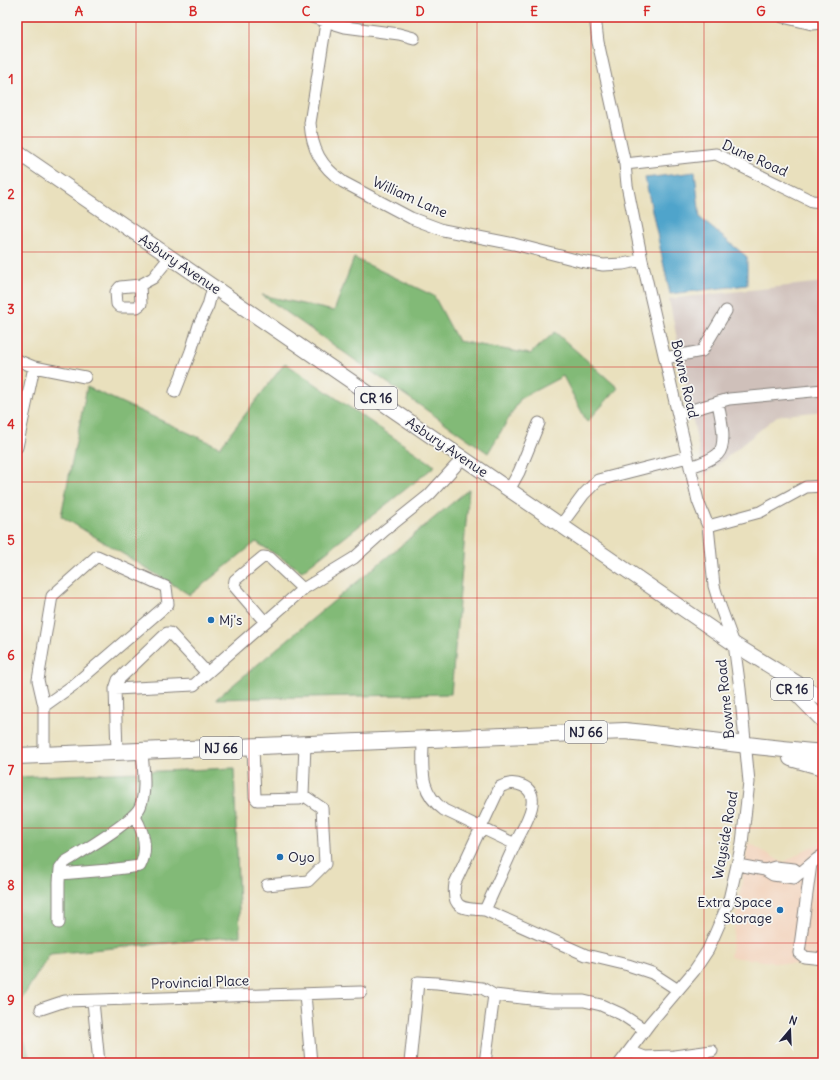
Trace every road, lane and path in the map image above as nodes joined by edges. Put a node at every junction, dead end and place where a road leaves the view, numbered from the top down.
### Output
1 (312, 17) edge
2 (595, 17) edge
3 (784, 17) edge
4 (326, 19) edge
5 (823, 23) edge
6 (414, 38) dead end
7 (17, 152) edge
8 (625, 164) junction
9 (823, 202) edge
10 (170, 257) junction
11 (642, 260) junction
12 (140, 285) dead end
13 (213, 287) junction
14 (726, 311) dead end
15 (665, 358) junction
16 (17, 360) edge
17 (34, 367) junction
18 (85, 377) dead end
19 (823, 390) edge
20 (175, 392) dead end
21 (718, 402) junction
22 (678, 414) junction
23 (539, 423) dead end
24 (17, 447) edge
25 (463, 458) junction
26 (689, 462) junction
27 (823, 486) edge
28 (509, 490) junction
29 (561, 525) junction
30 (708, 526) junction
31 (303, 589) junction
32 (265, 622) junction
33 (734, 644) junction
34 (758, 660) junction
35 (207, 673) junction
36 (115, 689) junction
37 (823, 699) edge
38 (44, 706) junction
39 (823, 721) edge
40 (423, 739) junction
41 (305, 744) junction
42 (745, 746) junction
43 (253, 747) junction
44 (142, 751) junction
45 (117, 752) junction
46 (823, 753) edge
47 (44, 755) junction
48 (17, 756) edge
49 (823, 767) edge
50 (303, 795) junction
51 (134, 815) junction
52 (480, 827) junction
53 (515, 844) junction
54 (823, 855) edge
55 (811, 864) junction
56 (738, 865) junction
57 (60, 874) junction
58 (267, 885) dead end
59 (484, 910) junction
60 (59, 923) dead end
61 (823, 958) edge
62 (678, 990) junction
63 (361, 992) dead end
64 (305, 994) junction
65 (494, 995) junction
66 (94, 1001) junction
67 (41, 1009) dead end
68 (645, 1030) junction
69 (629, 1051) junction
70 (712, 1051) dead end
71 (99, 1063) edge
72 (311, 1063) edge
73 (410, 1063) edge
74 (485, 1063) edge
75 (620, 1063) edge

1 - 4 street
2 - 8 street, Bowne Road
3 - 5 street
4 - 6 street
4 - 11 street, William Lane
7 - 10 main road, Asbury Avenue / CR 16
8 - 9 street, Dune Road
8 - 11 street, Bowne Road
10 - 12 street
10 - 13 main road, Asbury Avenue / CR 16
11 - 15 street, Bowne Road
13 - 20 street
13 - 25 main road, Asbury Avenue / CR 16
14 - 15 street
15 - 22 street, Bowne Road
16 - 17 street
17 - 18 street
17 - 24 street
19 - 21 street
21 - 22 street
21 - 26 street
22 - 26 street, Bowne Road
23 - 28 street
25 - 28 main road, Asbury Avenue / CR 16
25 - 31 street
26 - 29 street
26 - 30 street, Bowne Road
27 - 30 street
28 - 29 main road, Asbury Avenue / CR 16
29 - 33 main road, Asbury Avenue / CR 16
30 - 33 street, Bowne Road
31 - 32 street
31 - 32 street
32 - 35 street
33 - 34 main road, Asbury Avenue / CR 16
33 - 42 street, Bowne Road
34 - 37 main road, Asbury Avenue / CR 16
34 - 39 main road, Asbury Avenue / CR 16
35 - 36 street
35 - 36 street
36 - 45 street
38 - 38 street
38 - 47 street
40 - 41 highway, NJ 66
40 - 42 highway, NJ 66
40 - 52 street
41 - 43 highway, NJ 66
41 - 50 street
42 - 46 highway, NJ 66
42 - 49 highway, NJ 66
42 - 56 street, Wayside Road
43 - 44 highway, NJ 66
43 - 50 street
44 - 45 highway, NJ 66
44 - 51 street
45 - 47 highway, NJ 66
47 - 48 highway, NJ 66
50 - 58 street
51 - 57 street
51 - 57 street
52 - 53 street
52 - 53 street
52 - 59 street
53 - 59 street
54 - 55 street
55 - 56 street
55 - 61 street
56 - 62 street, Wayside Road
57 - 60 street
59 - 62 street
62 - 68 street, Wayside Road
63 - 64 street, Provincial Place
64 - 66 street, Provincial Place
64 - 72 street
65 - 68 street
65 - 73 street
65 - 74 street
66 - 67 street, Provincial Place
66 - 71 street
68 - 69 street, Wayside Road
69 - 70 street
69 - 75 street, Wayside Road

